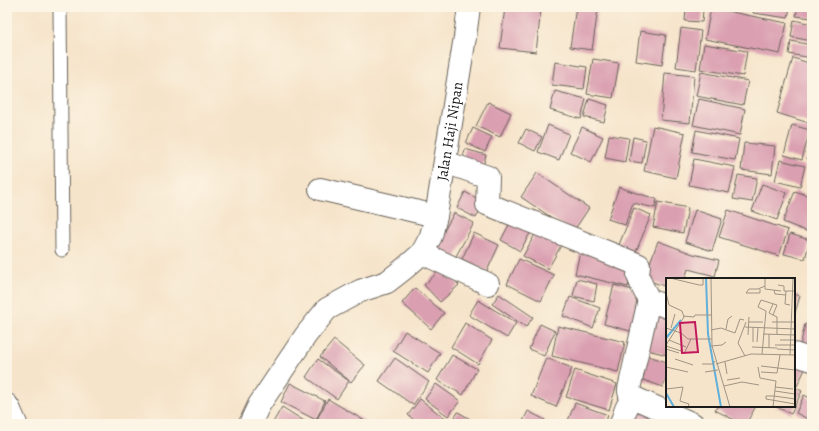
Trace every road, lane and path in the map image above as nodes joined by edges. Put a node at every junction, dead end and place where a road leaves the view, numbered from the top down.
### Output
1 (60, 7) edge
2 (469, 7) edge
3 (445, 162) junction
4 (320, 189) dead end
5 (436, 216) junction
6 (62, 250) dead end
7 (422, 253) junction
8 (488, 284) dead end
9 (658, 304) edge
10 (795, 354) edge
11 (812, 360) edge
12 (633, 398) junction
13 (7, 405) edge
14 (16, 424) edge
15 (250, 424) edge
16 (621, 424) edge
17 (693, 424) edge

1 - 6 lane
2 - 3 street, Jalan Haji Nipan
3 - 5 street, Jalan Haji Nipan
3 - 9 street
4 - 5 street
5 - 7 street, Jalan Haji Nipan
7 - 8 street
7 - 15 street, Jalan Haji Nipan
9 - 12 street
10 - 11 street
12 - 16 street
12 - 17 street
13 - 14 street

